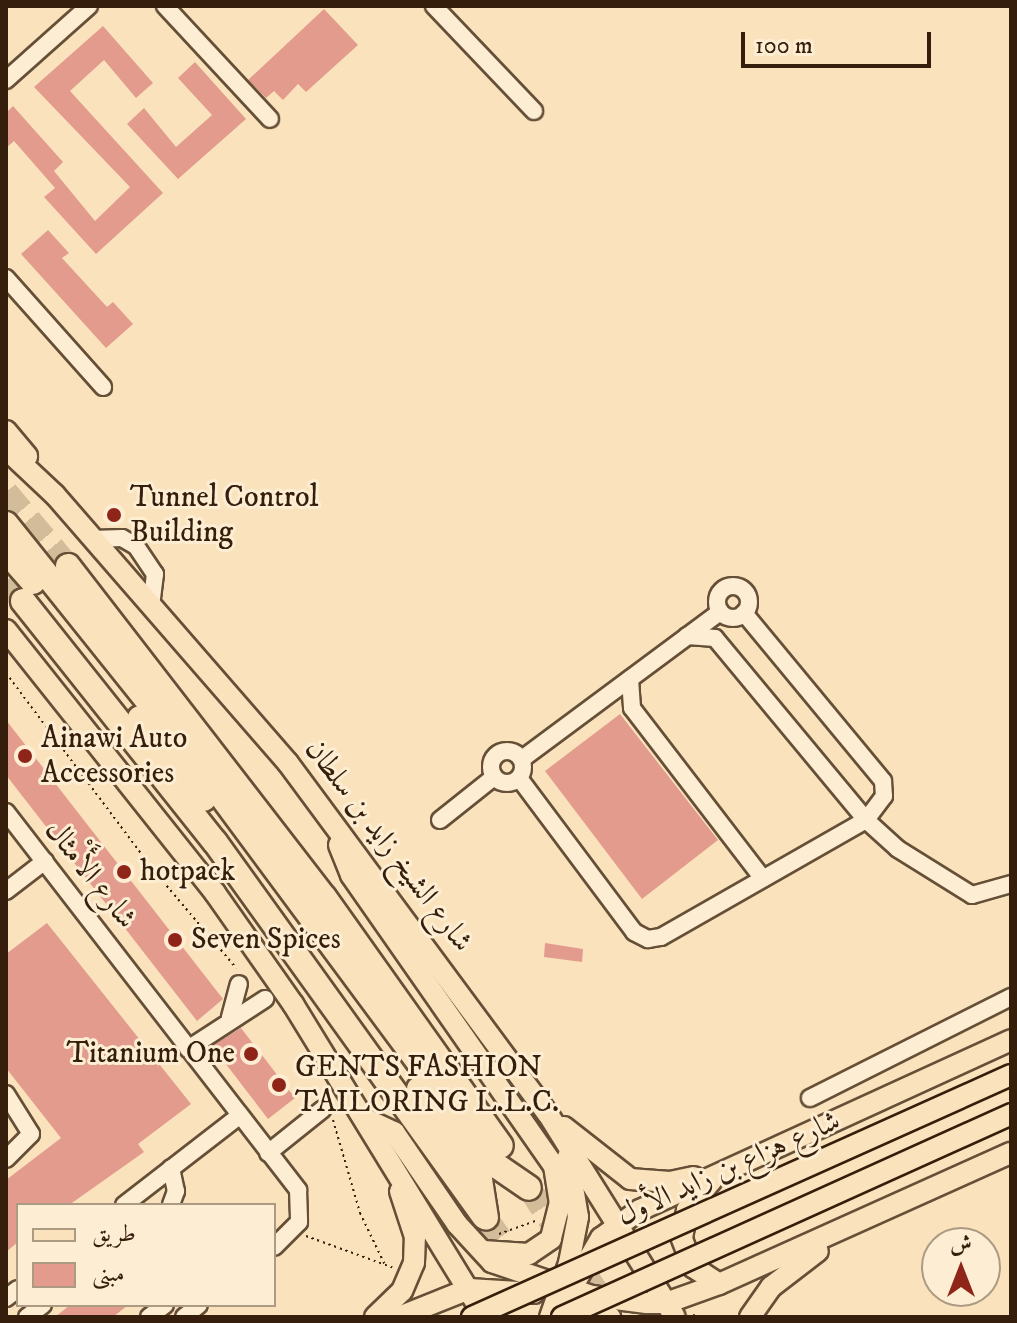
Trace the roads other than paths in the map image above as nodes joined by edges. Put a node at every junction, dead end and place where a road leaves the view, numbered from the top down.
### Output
1 (89, 6) edge
2 (165, 6) edge
3 (434, 6) edge
4 (6, 80) edge
5 (534, 111) dead end
6 (270, 119) dead end
7 (6, 278) edge
8 (103, 387) dead end
9 (6, 431) edge
10 (6, 449) edge
11 (55, 495) junction
12 (6, 524) edge
13 (6, 551) edge
14 (68, 566) tunnel mouth
15 (23, 601) tunnel mouth
16 (720, 612) junction
17 (744, 613) junction
18 (6, 630) edge
19 (687, 636) junction
20 (630, 679) junction
21 (522, 759) junction
22 (494, 777) junction
23 (519, 778) junction
24 (6, 812) edge
25 (328, 818) junction
26 (440, 820) dead end
27 (866, 820) junction
28 (45, 861) junction
29 (763, 879) junction
30 (1011, 884) edge
31 (6, 891) edge
32 (241, 981) road end
33 (1011, 997) edge
34 (265, 999) dead end
35 (230, 1017) junction
36 (1005, 1041) edge
37 (188, 1049) junction
38 (1011, 1075) edge
39 (6, 1094) edge
40 (810, 1098) dead end
41 (323, 1109) road end
42 (548, 1114) junction
43 (1011, 1114) edge
44 (238, 1117) junction
45 (368, 1120) junction
46 (268, 1153) junction
47 (1011, 1153) edge
48 (6, 1159) edge
49 (397, 1167) junction
50 (171, 1168) junction
51 (721, 1171) junction
52 (127, 1203) edge
53 (172, 1203) edge
54 (619, 1223) junction
55 (859, 1223) junction
56 (276, 1245) edge
57 (479, 1251) junction
58 (719, 1284) junction
59 (469, 1289) junction
60 (563, 1304) edge
61 (676, 1311) edge
62 (400, 1316) edge
63 (375, 1317) edge
64 (421, 1317) edge
65 (472, 1317) edge
66 (485, 1317) edge
67 (610, 1317) edge
68 (750, 1317) edge

1 - 4 street
2 - 6 street
3 - 5 street
7 - 8 street
9 - 11 main road
10 - 11 main road, شارع الشيخ زايد بن سلطان
11 - 25 main road, شارع الشيخ زايد بن سلطان
12 - 14 highway
13 - 15 highway
16 - 17 street
16 - 17 street
16 - 19 street
17 - 27 street
18 - 45 main road
19 - 20 street
19 - 27 street
20 - 21 street
20 - 29 street
21 - 22 street
21 - 23 street
22 - 23 street
22 - 26 street
23 - 29 street
24 - 28 street, شارع الأَمْثال
25 - 42 main road, شارع الشيخ زايد بن سلطان
25 - 57 main road
27 - 29 street
27 - 30 street
28 - 31 street
28 - 37 street, شارع الأَمْثال
32 - 35 street
33 - 40 street
34 - 35 street
35 - 37 street
36 - 51 main road
37 - 44 street, شارع الأَمْثال
38 - 65 main road, شارع هزاع بن زايد الأول, bridge
39 - 48 street
41 - 46 street
42 - 51 main road
42 - 54 main road, شارع الشيخ زايد بن سلطان
42 - 60 main road
43 - 60 main road, bridge
44 - 46 street, شارع الأَمْثال
44 - 50 street
45 - 49 main road
45 - 57 main road
46 - 56 street, شارع الأَمْثال
47 - 55 main road
49 - 59 main road
49 - 63 main road
50 - 52 street
50 - 53 street
51 - 54 main road
51 - 58 main road
54 - 60 main road
54 - 61 main road, شارع الشيخ زايد بن سلطان
55 - 58 main road
55 - 68 main road
57 - 60 main road
58 - 61 main road
59 - 60 main road
59 - 62 main road
59 - 66 main road
60 - 61 main road
60 - 67 main road
62 - 64 main road

